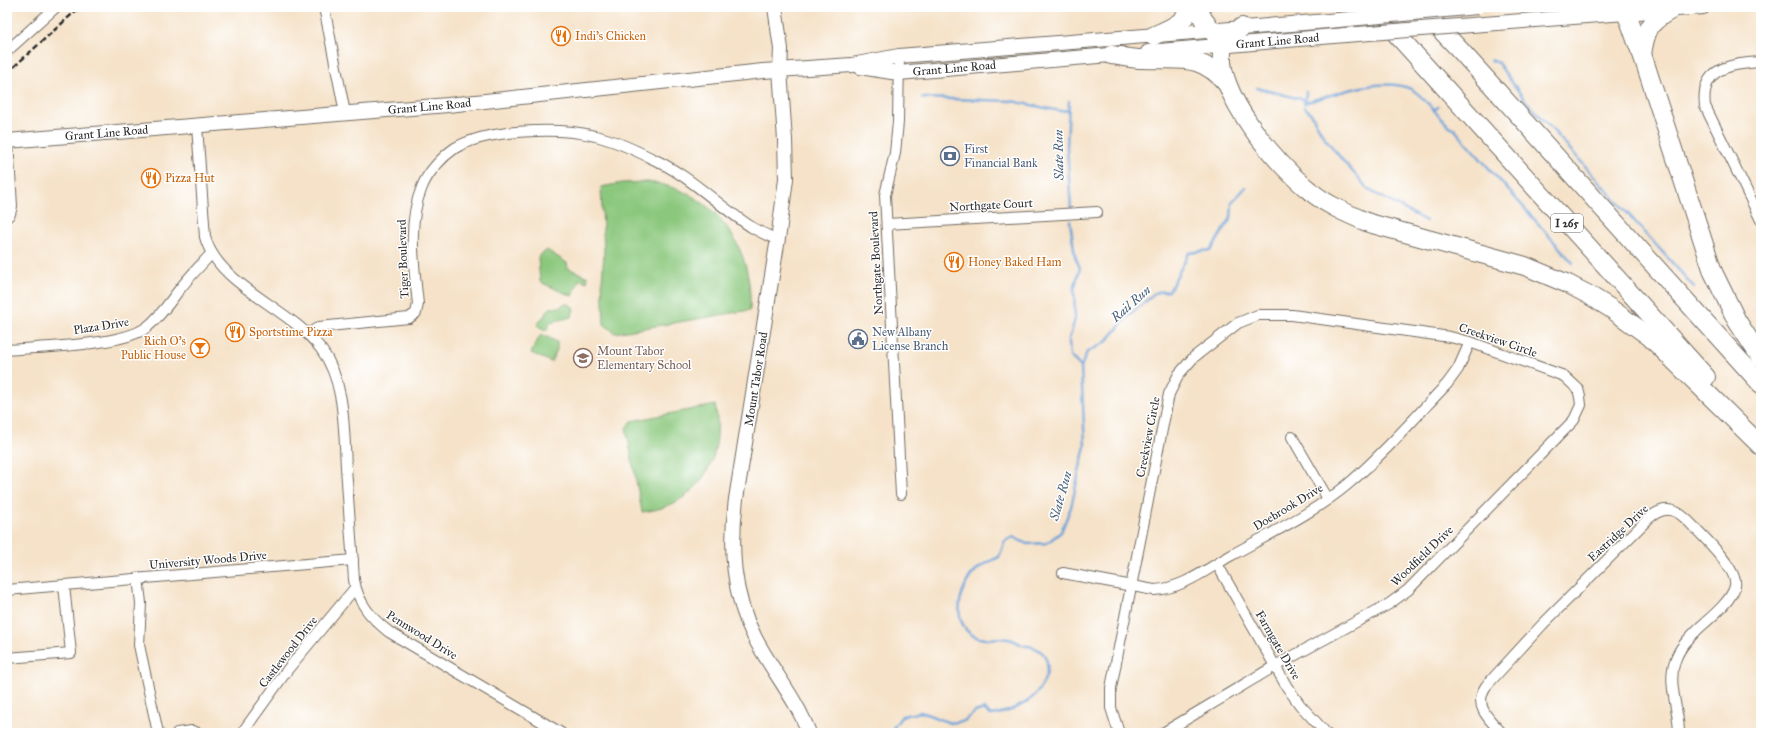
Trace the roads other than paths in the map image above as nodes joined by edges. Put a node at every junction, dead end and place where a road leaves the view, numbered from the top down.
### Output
1 (56, 7) edge
2 (324, 7) edge
3 (775, 7) edge
4 (1190, 7) edge
5 (1198, 7) edge
6 (1372, 7) edge
7 (1419, 7) edge
8 (1477, 7) edge
9 (1703, 7) edge
10 (1620, 10) edge
11 (1671, 10) junction
12 (1242, 27) junction
13 (1212, 32) junction
14 (1153, 36) junction
15 (1224, 46) junction
16 (7, 51) edge
17 (1642, 54) junction
18 (1111, 55) junction
19 (899, 56) junction
20 (1761, 62) edge
21 (852, 65) junction
22 (780, 70) junction
23 (898, 73) junction
24 (1227, 84) junction
25 (345, 113) junction
26 (197, 126) junction
27 (7, 141) edge
28 (1097, 212) dead end
29 (7, 217) edge
30 (1761, 220) edge
31 (887, 224) junction
32 (778, 240) junction
33 (211, 254) junction
34 (308, 334) junction
35 (1470, 342) junction
36 (7, 350) edge
37 (1761, 358) edge
38 (1572, 382) joint
39 (1761, 384) edge
40 (1292, 437) dead end
41 (1761, 439) edge
42 (1761, 446) edge
43 (901, 494) dead end
44 (1328, 499) junction
45 (353, 560) junction
46 (1217, 564) junction
47 (1063, 573) dead end
48 (138, 578) junction
49 (64, 585) junction
50 (1131, 585) junction
51 (355, 588) junction
52 (7, 590) edge
53 (7, 658) edge
54 (1275, 666) junction
55 (549, 730) edge
56 (158, 733) edge
57 (177, 733) edge
58 (198, 733) edge
59 (242, 733) edge
60 (561, 733) edge
61 (810, 733) edge
62 (1119, 733) edge
63 (1163, 733) edge
64 (1326, 733) edge
65 (1502, 733) edge
66 (1679, 733) edge

1 - 16 street
2 - 25 street
3 - 22 main road, Mount Tabor Road
4 - 14 highway
5 - 13 highway
6 - 41 highway, I 265
7 - 39 highway
8 - 12 main road, Grant Line Road, bridge
9 - 11 main road, Grant Line Road
10 - 11 main road, Grant Line Road
10 - 15 main road, Grant Line Road, bridge
10 - 17 highway
11 - 17 highway
12 - 13 main road, Grant Line Road
12 - 15 highway
13 - 14 main road, Grant Line Road
13 - 15 highway
14 - 19 main road, Grant Line Road
15 - 18 main road, Grant Line Road
15 - 24 highway
17 - 37 highway
18 - 23 main road, Grant Line Road
18 - 24 highway
19 - 21 main road, Grant Line Road
19 - 23 street, Northgate Boulevard
20 - 30 street
21 - 22 main road, Grant Line Road
21 - 23 main road, Grant Line Road
22 - 25 main road, Grant Line Road
22 - 32 main road, Mount Tabor Road
23 - 31 street, Northgate Boulevard
24 - 42 highway
25 - 26 main road, Grant Line Road
26 - 27 main road, Grant Line Road
26 - 33 street
27 - 29 street
28 - 31 street, Northgate Court
31 - 43 street, Northgate Boulevard
32 - 34 street, Tiger Boulevard
32 - 61 main road, Mount Tabor Road
33 - 34 street
33 - 36 street, Plaza Drive
34 - 45 street, Pennwood Drive
35 - 38 street, Creekview Circle
35 - 44 street, Doebrook Drive
35 - 50 street, Creekview Circle
38 - 54 street, Woodfield Drive
40 - 44 street
44 - 46 street, Doebrook Drive
45 - 48 street, University Woods Drive
45 - 51 street, Pennwood Drive
46 - 50 street, Doebrook Drive
46 - 54 street, Farmgate Drive
47 - 50 street, Doebrook Drive
48 - 49 street, University Woods Drive
48 - 56 street
49 - 52 street, University Woods Drive
49 - 53 street
50 - 62 street, Creekview Circle
51 - 55 street, Pennwood Drive
51 - 59 street, Castlewood Drive
54 - 63 street, Woodfield Drive
54 - 64 street, Farmgate Drive
55 - 60 street, Pennwood Drive
57 - 58 street
65 - 66 street, Eastridge Drive

